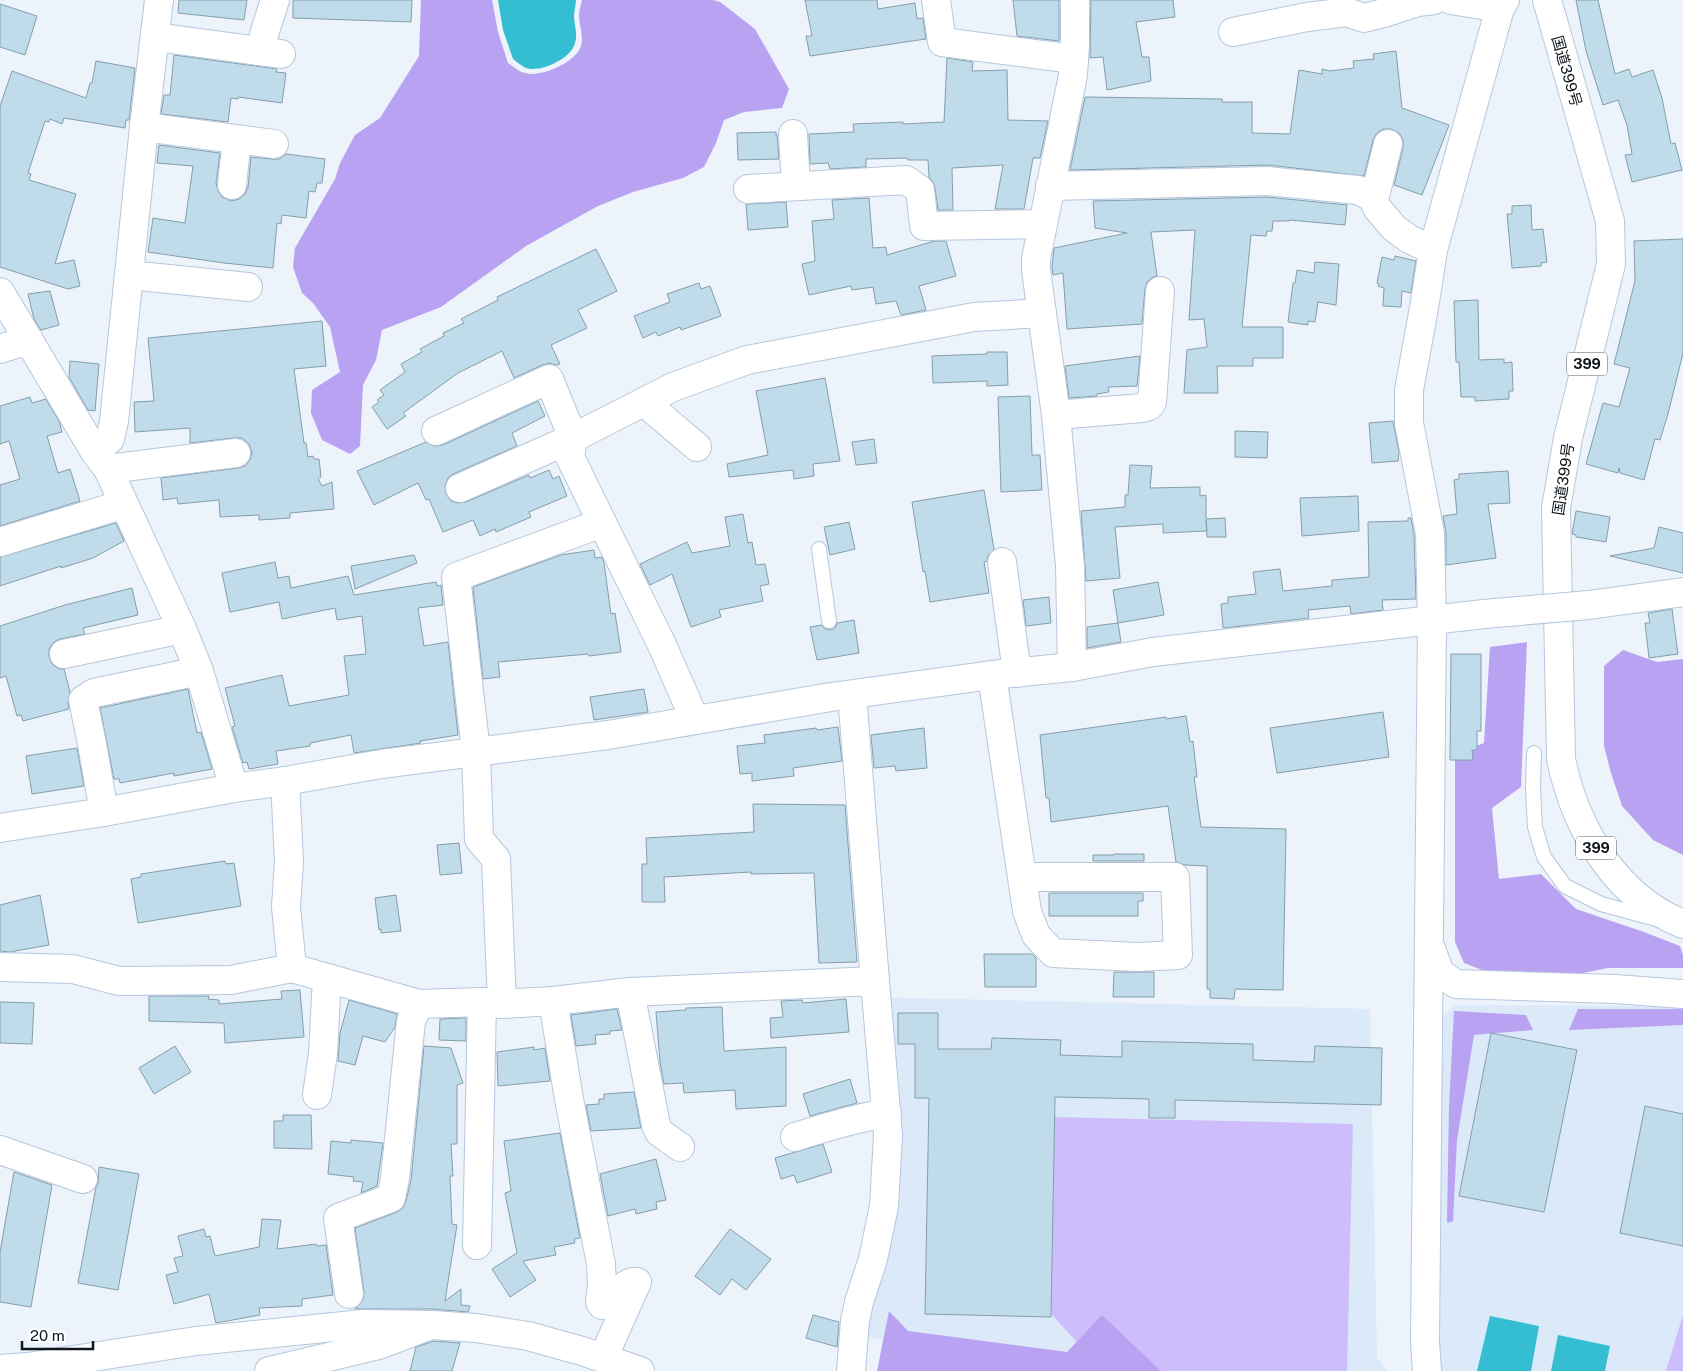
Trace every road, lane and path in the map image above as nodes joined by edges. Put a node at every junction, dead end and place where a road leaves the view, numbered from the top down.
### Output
1 (159, 0) edge
2 (276, 0) edge
3 (936, 0) edge
4 (1075, 0) edge
5 (1434, 0) edge
6 (1451, 0) edge
7 (1547, 0) edge
8 (1503, 4) edge
9 (1232, 32) dead end
10 (155, 37) junction
11 (1074, 60) junction
12 (144, 127) junction
13 (793, 134) dead end
14 (237, 139) junction
15 (274, 144) dead end
16 (1388, 144) dead end
17 (232, 185) dead end
18 (796, 186) junction
19 (1050, 186) junction
20 (748, 189) dead end
21 (1373, 198) junction
22 (1042, 224) junction
23 (1433, 250) junction
24 (129, 275) junction
25 (248, 288) dead end
26 (1160, 291) dead end
27 (0, 292) edge
28 (1042, 313) junction
29 (29, 340) junction
30 (0, 349) edge
31 (644, 402) junction
32 (1056, 415) junction
33 (436, 431) dead end
34 (573, 438) junction
35 (697, 447) dead end
36 (236, 453) dead end
37 (102, 460) junction
38 (460, 488) dead end
39 (124, 504) junction
40 (602, 523) junction
41 (0, 542) edge
42 (819, 548) dead end
43 (1002, 562) dead end
44 (1683, 592) edge
45 (829, 621) dead end
46 (1432, 621) junction
47 (182, 629) junction
48 (64, 654) dead end
49 (1072, 667) junction
50 (199, 671) junction
51 (1005, 674) junction
52 (852, 695) junction
53 (695, 720) junction
54 (476, 752) junction
55 (1534, 753) dead end
56 (285, 781) junction
57 (234, 788) junction
58 (104, 812) junction
59 (0, 828) edge
60 (1022, 877) junction
61 (1683, 925) edge
62 (1429, 942) junction
63 (0, 967) edge
64 (292, 968) junction
65 (328, 978) junction
66 (875, 981) junction
67 (630, 992) junction
68 (1683, 994) edge
69 (553, 1001) junction
70 (492, 1003) junction
71 (419, 1004) junction
72 (317, 1095) dead end
73 (887, 1113) junction
74 (795, 1138) dead end
75 (680, 1147) dead end
76 (0, 1150) edge
77 (82, 1179) dead end
78 (477, 1245) dead end
79 (349, 1294) dead end
80 (432, 1325) junction
81 (603, 1358) junction
82 (302, 1367) edge
83 (0, 1369) edge
84 (269, 1371) edge
85 (640, 1371) edge
86 (851, 1371) edge
87 (1427, 1371) edge

1 - 10 main road
2 - 10 main road
3 - 11 main road
4 - 11 main road
5 - 9 main road
6 - 8 main road
7 - 61 main road, 国道399号 / 399
8 - 23 main road
10 - 12 main road
11 - 19 main road
12 - 14 main road
12 - 24 main road
13 - 18 main road
14 - 15 main road
14 - 17 main road
16 - 21 main road
18 - 20 main road
18 - 22 main road
19 - 21 main road
19 - 22 main road
21 - 23 main road
22 - 28 main road
23 - 46 main road
24 - 25 main road
24 - 37 main road
26 - 32 main road
27 - 29 main road
28 - 31 main road
28 - 32 main road
29 - 30 main road
29 - 37 main road
31 - 34 main road
31 - 35 main road
32 - 49 main road
33 - 34 main road
34 - 38 main road
34 - 40 main road
36 - 37 main road
37 - 39 main road
39 - 41 main road
39 - 47 main road
40 - 53 main road
40 - 54 main road
42 - 45 lane
43 - 51 main road
44 - 46 main road, bridge
46 - 49 main road
46 - 62 main road
47 - 48 main road
47 - 50 main road
49 - 51 main road
50 - 57 main road
50 - 58 main road
51 - 52 main road
51 - 60 main road
52 - 53 main road
52 - 66 main road
53 - 54 main road
54 - 56 main road
54 - 70 main road
55 - 61 lane
56 - 57 main road
56 - 64 main road
57 - 58 main road
58 - 59 main road
60 - 60 main road
62 - 68 main road
62 - 87 main road
63 - 64 main road
64 - 65 main road
65 - 71 main road
65 - 72 main road
66 - 67 main road
66 - 73 main road
67 - 69 main road
67 - 75 main road
69 - 70 main road
69 - 81 main road
70 - 71 main road
70 - 78 main road
71 - 79 main road
73 - 74 main road
73 - 86 main road
76 - 77 main road
80 - 81 main road
80 - 82 main road
80 - 83 main road
81 - 85 main road
82 - 84 main road

